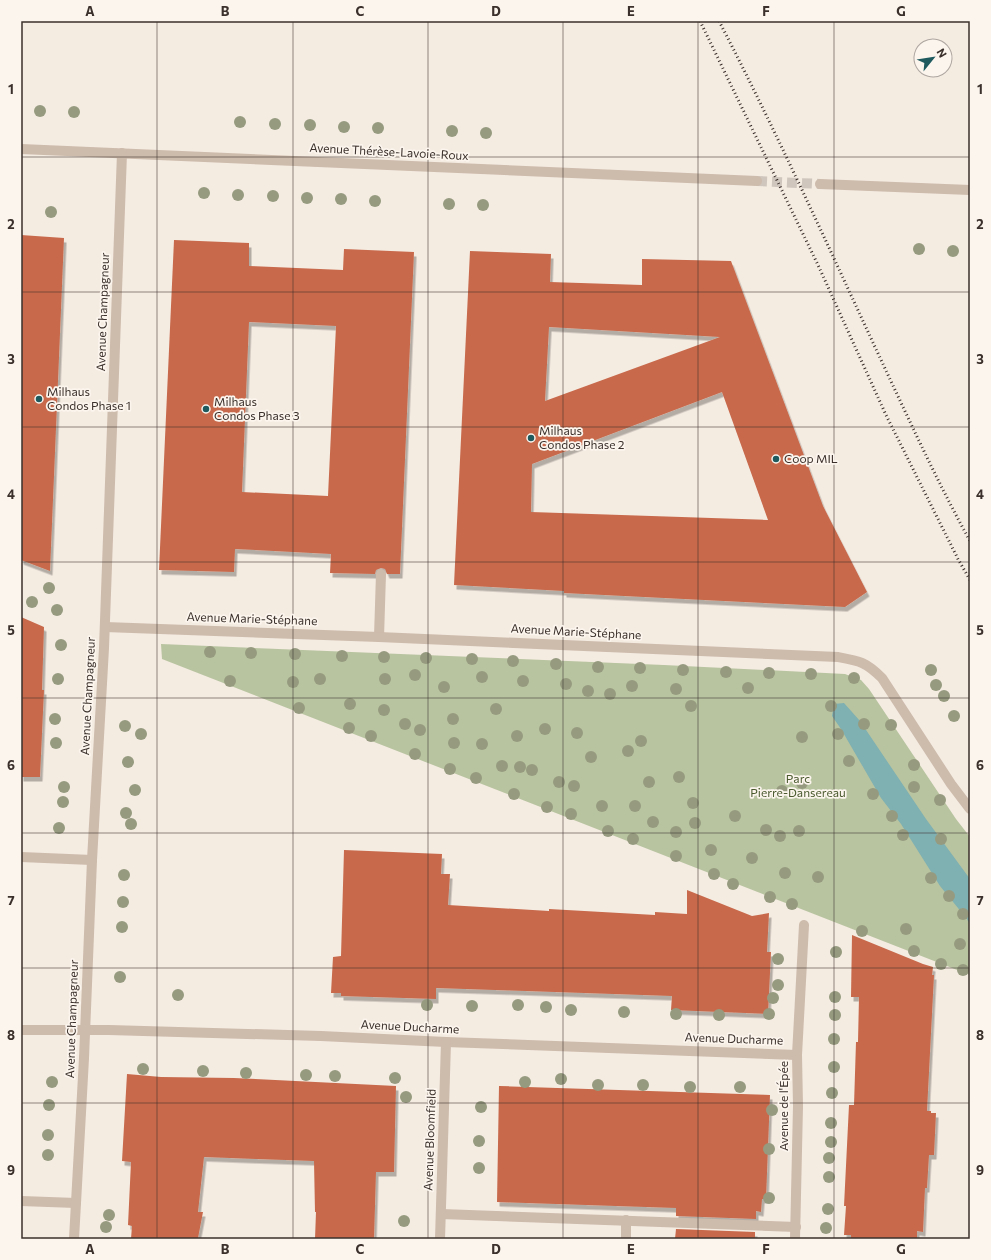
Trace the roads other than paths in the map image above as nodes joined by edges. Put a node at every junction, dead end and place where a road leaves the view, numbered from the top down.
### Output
1 (21, 149) edge
2 (122, 153) junction
3 (757, 181) tunnel mouth
4 (820, 184) tunnel mouth
5 (970, 190) edge
6 (381, 574) dead end
7 (105, 627) junction
8 (379, 637) junction
9 (970, 809) edge
10 (21, 857) edge
11 (92, 860) junction
12 (804, 925) dead end
13 (21, 1030) edge
14 (85, 1030) junction
15 (446, 1042) junction
16 (798, 1055) junction
17 (21, 1201) edge
18 (76, 1203) junction
19 (441, 1214) junction
20 (626, 1220) junction
21 (796, 1227) junction
22 (74, 1239) edge
23 (440, 1239) edge
24 (626, 1239) edge
25 (795, 1239) edge

1 - 2 street, Avenue Thérèse-Lavoie-Roux
2 - 3 street, Avenue Thérèse-Lavoie-Roux
2 - 7 street, Avenue Champagneur
4 - 5 street
6 - 8 street
7 - 8 street, Avenue Marie-Stéphane
7 - 11 street, Avenue Champagneur
8 - 9 street, Avenue Marie-Stéphane
10 - 11 street
11 - 14 street, Avenue Champagneur
12 - 16 street, Avenue de l'Épée
13 - 14 street, Avenue Ducharme
14 - 15 street, Avenue Ducharme
14 - 18 street, Avenue Champagneur
15 - 16 street, Avenue Ducharme
15 - 19 street, Avenue Bloomfield
16 - 21 street, Avenue de l'Épée
17 - 18 street
18 - 22 street, Avenue Champagneur
19 - 20 street
19 - 23 street, Avenue Bloomfield
20 - 21 street
20 - 24 street
21 - 25 street, Avenue de l'Épée

